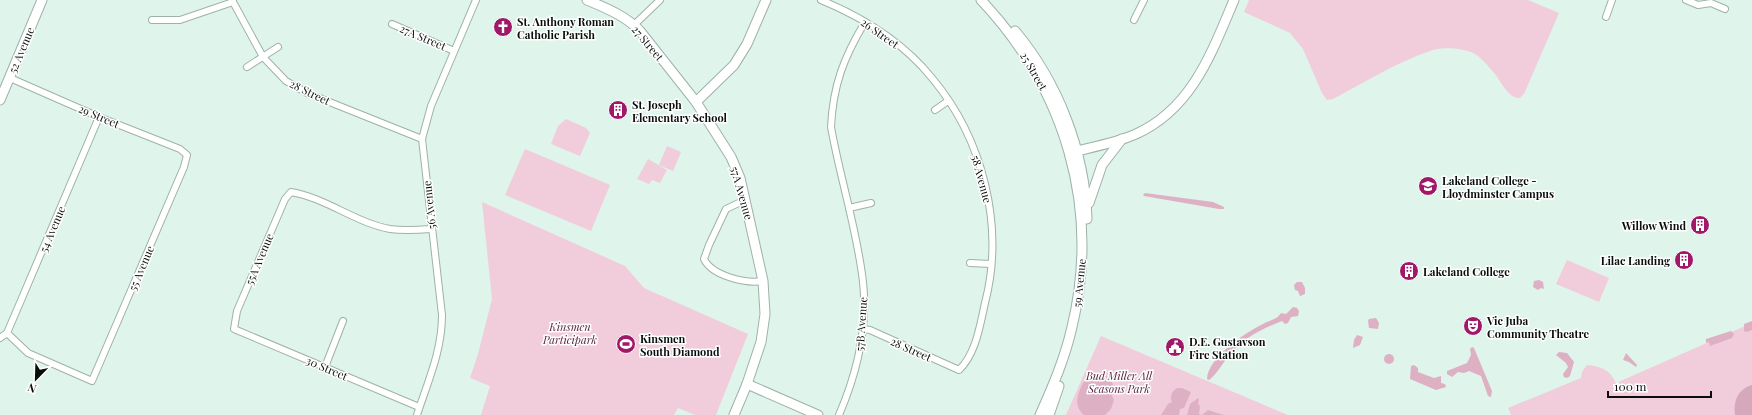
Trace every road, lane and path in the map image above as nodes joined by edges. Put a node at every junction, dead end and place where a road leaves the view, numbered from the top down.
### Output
1 (42, 0) edge
2 (476, 0) edge
3 (587, 0) edge
4 (660, 0) edge
5 (766, 0) edge
6 (821, 0) edge
7 (981, 0) edge
8 (987, 0) edge
9 (1144, 0) edge
10 (1234, 0) edge
11 (1612, 0) edge
12 (1686, 0) edge
13 (232, 1) edge
14 (1711, 1) edge
15 (1725, 10) dead end
16 (1606, 17) dead end
17 (152, 20) dead end
18 (1134, 20) dead end
19 (865, 22) junction
20 (392, 24) dead end
21 (634, 25) junction
22 (278, 47) dead end
23 (454, 51) junction
24 (263, 57) junction
25 (248, 67) dead end
26 (932, 77) joint
27 (10, 78) junction
28 (0, 100) edge
29 (948, 101) junction
30 (696, 102) junction
31 (935, 110) dead end
32 (99, 116) junction
33 (422, 139) junction
34 (1123, 139) junction
35 (1074, 152) junction
36 (187, 154) joint
37 (745, 200) junction
38 (871, 202) dead end
39 (849, 208) junction
40 (431, 229) junction
41 (1087, 235) junction
42 (970, 263) dead end
43 (991, 264) junction
44 (763, 281) junction
45 (343, 321) dead end
46 (234, 329) joint
47 (863, 329) junction
48 (7, 333) junction
49 (0, 338) edge
50 (325, 367) junction
51 (959, 370) joint
52 (747, 384) junction
53 (420, 407) junction
54 (417, 415) edge
55 (734, 415) edge
56 (818, 415) edge
57 (840, 415) edge
58 (1040, 415) edge
59 (1049, 415) edge

1 - 27 main road, 52 Avenue
2 - 23 street, 56 Avenue
3 - 21 main road, 27 Street
4 - 21 street
5 - 30 main road
6 - 19 street, 26 Street
7 - 35 main road, 25 Street
8 - 35 main road, 25 Street
9 - 18 street
10 - 34 main road
11 - 16 street
12 - 14 street
13 - 17 street
13 - 24 street, 28 Street
14 - 15 street
19 - 26 street, 26 Street
19 - 39 street, 57B Avenue
20 - 23 street, 27A Street
21 - 30 main road, 27 Street
22 - 24 street
23 - 33 street, 56 Avenue
24 - 25 street
24 - 33 street, 28 Street
26 - 29 street, 58 Avenue
27 - 28 main road, 52 Avenue
27 - 32 street, 29 Street
29 - 31 street
29 - 43 street, 58 Avenue
30 - 37 main road, 57A Avenue
32 - 36 street, 29 Street
32 - 48 street, 54 Avenue
33 - 40 street, 56 Avenue
34 - 35 main road
34 - 41 main road
35 - 41 main road, 59 Avenue
35 - 58 main road, 59 Avenue
36 - 48 street, 55 Avenue
37 - 44 main road, 57A Avenue
37 - 44 street
38 - 39 street
39 - 47 street, 57B Avenue
40 - 46 street, 55A Avenue
40 - 53 street, 56 Avenue
41 - 59 main road, 59 Avenue
42 - 43 street
43 - 51 street, 58 Avenue
44 - 52 main road, 57A Avenue
45 - 50 street
46 - 50 street, 30 Street
47 - 51 street, 28 Street
47 - 57 street, 57B Avenue
48 - 49 street
50 - 53 street, 30 Street
52 - 55 main road, 57A Avenue
52 - 56 main road
53 - 54 street, 56 Avenue

